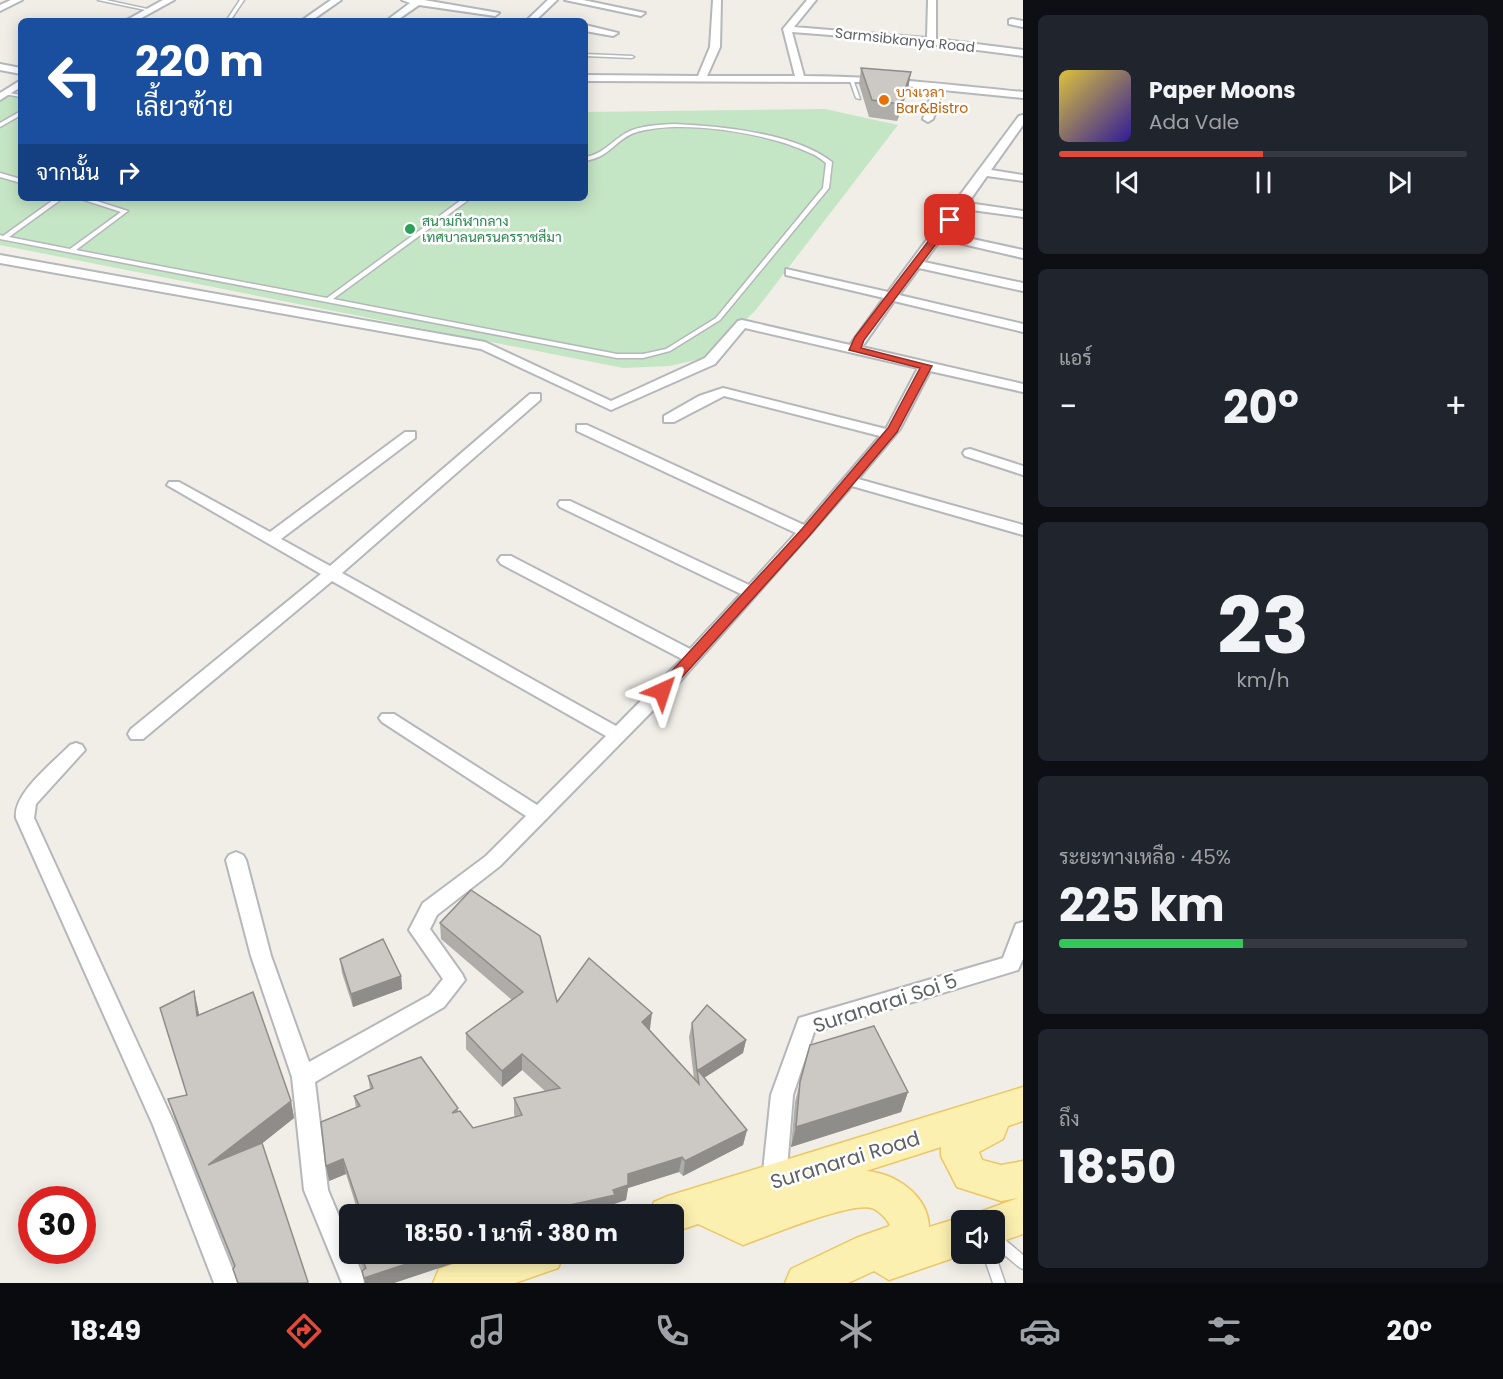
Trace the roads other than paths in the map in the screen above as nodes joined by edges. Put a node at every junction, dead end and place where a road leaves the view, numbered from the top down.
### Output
1 (18, 0) edge
2 (100, 0) edge
3 (170, 0) edge
4 (242, 0) edge
5 (338, 0) edge
6 (406, 0) edge
7 (470, 0) edge
8 (553, 0) edge
9 (569, 0) edge
10 (717, 0) edge
11 (812, 0) edge
12 (932, 0) edge
13 (419, 1) edge
14 (457, 7) junction
15 (0, 8) edge
16 (150, 10) junction
17 (642, 12) dead end
18 (135, 18) edge
19 (230, 18) edge
20 (310, 18) edge
21 (394, 18) edge
22 (488, 18) edge
23 (536, 18) edge
24 (1012, 22) dead end
25 (1023, 24) edge
26 (588, 29) edge
27 (787, 29) junction
28 (613, 33) dead end
29 (931, 41) junction
30 (1023, 53) edge
31 (588, 55) edge
32 (632, 57) dead end
33 (0, 67) edge
34 (18, 70) edge
35 (702, 77) junction
36 (800, 77) junction
37 (588, 78) edge
38 (851, 79) junction
39 (939, 86) junction
40 (18, 89) edge
41 (3, 95) edge
42 (1023, 95) edge
43 (858, 98) dead end
44 (18, 115) edge
45 (1023, 118) edge
46 (928, 119) dead end
47 (0, 125) edge
48 (1019, 131) edge
49 (588, 159) edge
50 (985, 172) junction
51 (0, 175) edge
52 (1023, 178) edge
53 (18, 180) edge
54 (56, 201) edge
55 (91, 201) edge
56 (464, 201) edge
57 (961, 205) junction
58 (1023, 214) edge
59 (938, 235) junction
60 (2, 238) edge
61 (72, 250) junction
62 (1023, 254) edge
63 (0, 259) edge
64 (916, 264) junction
65 (790, 272) dead end
66 (1023, 287) edge
67 (890, 298) junction
68 (330, 299) junction
69 (1023, 328) edge
70 (854, 350) junction
71 (926, 366) junction
72 (1023, 388) edge
73 (535, 397) dead end
74 (669, 419) dead end
75 (582, 428) dead end
76 (889, 434) junction
77 (410, 435) dead end
78 (970, 453) dead end
79 (1023, 471) edge
80 (849, 481) junction
81 (174, 485) dead end
82 (565, 504) dead end
83 (1023, 530) edge
84 (806, 532) junction
85 (272, 538) junction
86 (506, 560) dead end
87 (331, 574) junction
88 (751, 592) junction
89 (692, 657) junction
90 (388, 718) dead end
91 (137, 734) dead end
92 (618, 735) junction
93 (76, 750) dead end
94 (539, 815) junction
95 (236, 860) dead end
96 (1023, 930) edge
97 (303, 1077) junction
98 (1023, 1104) edge
99 (1023, 1111) edge
100 (1023, 1179) edge
101 (774, 1181) junction
102 (684, 1210) edge
103 (684, 1210) edge
104 (1023, 1215) edge
105 (1005, 1221) edge
106 (951, 1240) edge
107 (1005, 1247) edge
108 (1023, 1263) edge
109 (513, 1264) edge
110 (992, 1264) edge
111 (226, 1283) edge
112 (354, 1283) edge
113 (453, 1283) edge
114 (805, 1283) edge
115 (818, 1283) edge
116 (999, 1283) edge

1 - 15 street
2 - 16 lane
3 - 16 street
4 - 19 lane
5 - 20 street
6 - 13 street
7 - 14 street
8 - 23 street
9 - 17 street
10 - 35 street
11 - 27 street
12 - 29 street
13 - 14 street
13 - 21 street
14 - 22 street
16 - 18 street
24 - 25 street
26 - 28 street
27 - 29 street, Sarmsibkanya Road
27 - 36 street
29 - 30 street, Sarmsibkanya Road
31 - 32 lane
33 - 34 street
35 - 36 street
35 - 37 street
36 - 38 street
38 - 39 street
38 - 43 lane
39 - 42 street
39 - 46 street
40 - 41 street
44 - 47 lane
45 - 48 street
48 - 50 street
49 - 68 lane
50 - 52 street
50 - 57 street
51 - 53 lane
54 - 60 lane
55 - 61 lane
56 - 68 lane
57 - 58 street
57 - 59 street
59 - 62 street
59 - 64 street
60 - 61 lane
61 - 68 lane
63 - 70 street
64 - 66 street
64 - 67 street
65 - 67 street
67 - 69 street
67 - 70 street
70 - 71 street
71 - 72 street
71 - 76 street
73 - 87 street
74 - 76 street
75 - 84 street
76 - 80 street
77 - 85 street
78 - 79 street
80 - 83 street
80 - 84 street
81 - 85 street
82 - 88 street
84 - 88 street
85 - 87 street
86 - 89 street
87 - 91 street
87 - 92 street
88 - 89 street
89 - 92 street
90 - 94 street
92 - 94 street
93 - 111 street
94 - 97 street
95 - 97 street
96 - 101 street, Suranarai Soi 5
97 - 112 street
98 - 101 main road, Suranarai Road
99 - 100 main road
101 - 102 main road, Suranarai Road
103 - 114 main road
104 - 105 main road
106 - 115 main road
107 - 108 lane
109 - 113 main road
110 - 116 lane

